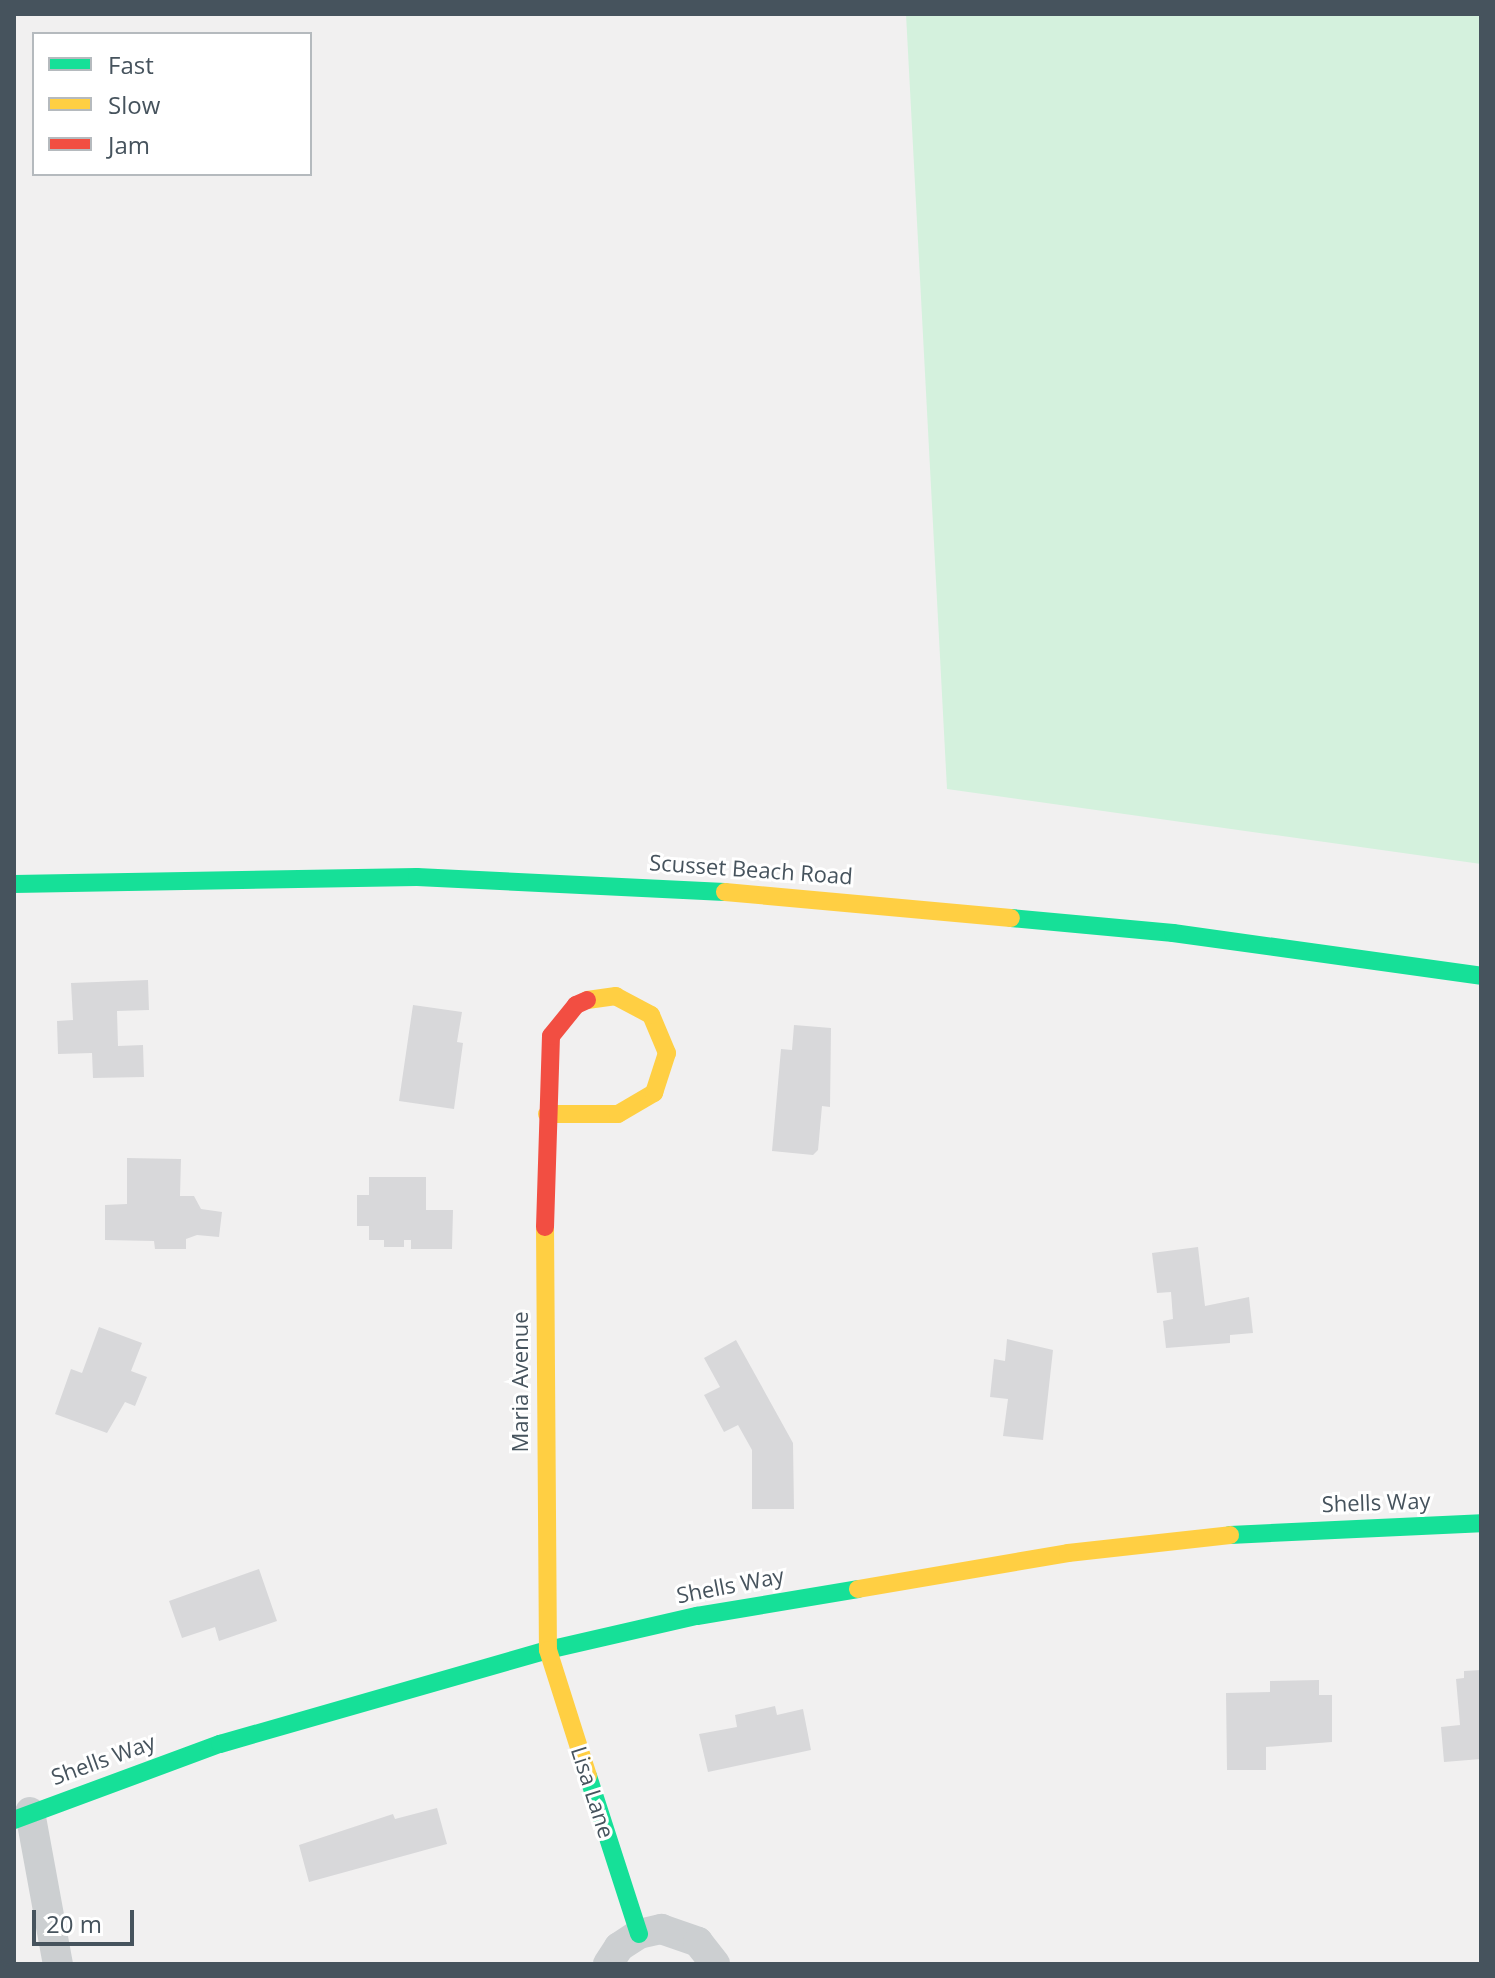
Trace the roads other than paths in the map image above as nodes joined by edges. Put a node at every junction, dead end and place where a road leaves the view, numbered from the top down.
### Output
1 (14, 884) edge
2 (1481, 976) edge
3 (547, 1114) junction
4 (1481, 1523) edge
5 (548, 1650) junction
6 (22, 1816) edge
7 (639, 1934) junction
8 (58, 1964) edge
9 (608, 1964) edge
10 (715, 1964) edge

1 - 2 street, Scusset Beach Road
3 - 3 street, Maria Avenue
3 - 5 street, Maria Avenue
4 - 5 street, Shells Way
5 - 6 street, Shells Way
5 - 7 street, Lisa Lane
6 - 8 street
7 - 9 street
7 - 10 street

